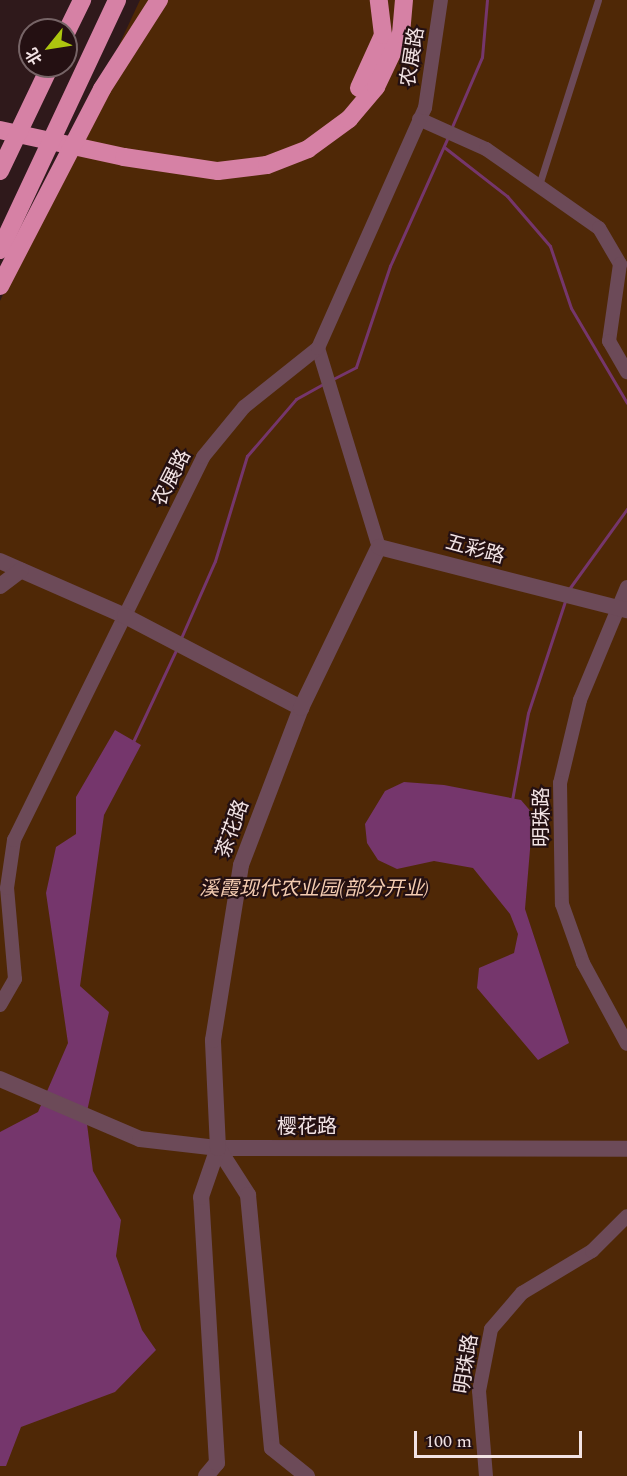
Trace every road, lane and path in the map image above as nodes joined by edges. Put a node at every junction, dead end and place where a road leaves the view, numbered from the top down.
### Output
1 (82, 0) edge
2 (117, 0) edge
3 (159, 0) edge
4 (379, 0) edge
5 (404, 0) edge
6 (441, 0) edge
7 (598, 0) edge
8 (73, 18) edge
9 (44, 78) edge
10 (0, 118) edge
11 (419, 119) junction
12 (0, 130) edge
13 (125, 151) junction
14 (0, 171) edge
15 (539, 185) junction
16 (0, 250) edge
17 (0, 286) edge
18 (318, 348) junction
19 (627, 372) edge
20 (379, 547) junction
21 (0, 561) edge
22 (21, 570) junction
23 (0, 586) edge
24 (627, 586) edge
25 (623, 610) edge
26 (125, 616) junction
27 (301, 708) junction
28 (0, 1005) edge
29 (627, 1044) edge
30 (0, 1079) edge
31 (218, 1148) junction
32 (627, 1149) edge
33 (627, 1216) edge
34 (206, 1476) edge
35 (308, 1476) edge
36 (486, 1476) edge

1 - 8 highway
2 - 16 highway
3 - 17 highway
4 - 13 highway
5 - 13 highway
6 - 11 street, 农展路
7 - 15 lane
9 - 14 highway
10 - 13 highway
11 - 15 street
11 - 18 street, 农展路
12 - 13 highway
15 - 19 street
18 - 20 street
18 - 26 street, 农展路
20 - 25 street, 五彩路
20 - 27 street, 茶花路
21 - 22 street
22 - 23 street
22 - 26 street
24 - 25 street, 明珠路
25 - 29 street, 明珠路
26 - 27 street
26 - 28 street, 农展路
27 - 31 street, 茶花路
30 - 31 street, 樱花路
31 - 32 street, 樱花路
31 - 34 street
31 - 35 street
33 - 36 street, 明珠路

